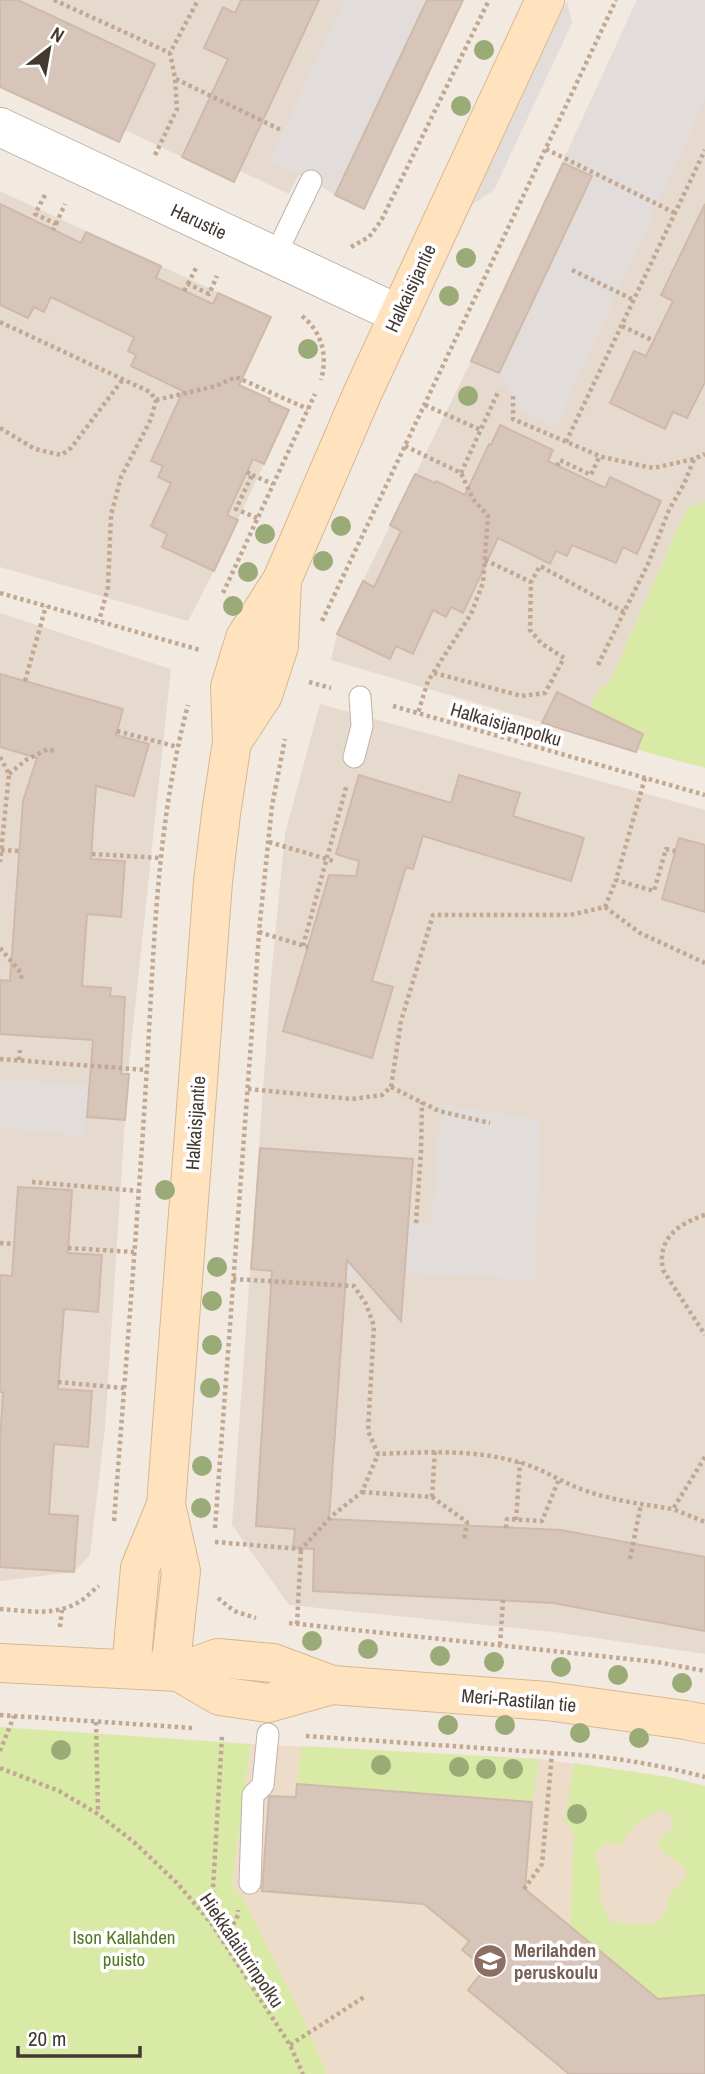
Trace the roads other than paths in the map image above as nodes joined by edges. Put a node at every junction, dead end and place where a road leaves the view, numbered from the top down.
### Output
1 (545, 0) edge
2 (0, 127) edge
3 (311, 181) dead end
4 (275, 257) junction
5 (398, 314) junction
6 (360, 697) road end
7 (354, 757) road end
8 (166, 1505) junction
9 (0, 1662) edge
10 (131, 1669) junction
11 (175, 1671) junction
12 (332, 1685) junction
13 (705, 1724) edge
14 (268, 1734) road end
15 (250, 1883) dead end

1 - 5 street, Halkaisijantie
2 - 4 street, Harustie
3 - 4 lane
4 - 5 street, Harustie
5 - 8 street, Halkaisijantie
6 - 7 lane
8 - 10 street, Halkaisijantie
8 - 11 street, Halkaisijantie
9 - 10 street, Meri-Rastilan tie
10 - 11 street, Meri-Rastilan tie
11 - 12 street, Meri-Rastilan tie
11 - 12 street, Meri-Rastilan tie
12 - 13 street, Meri-Rastilan tie
14 - 15 lane

